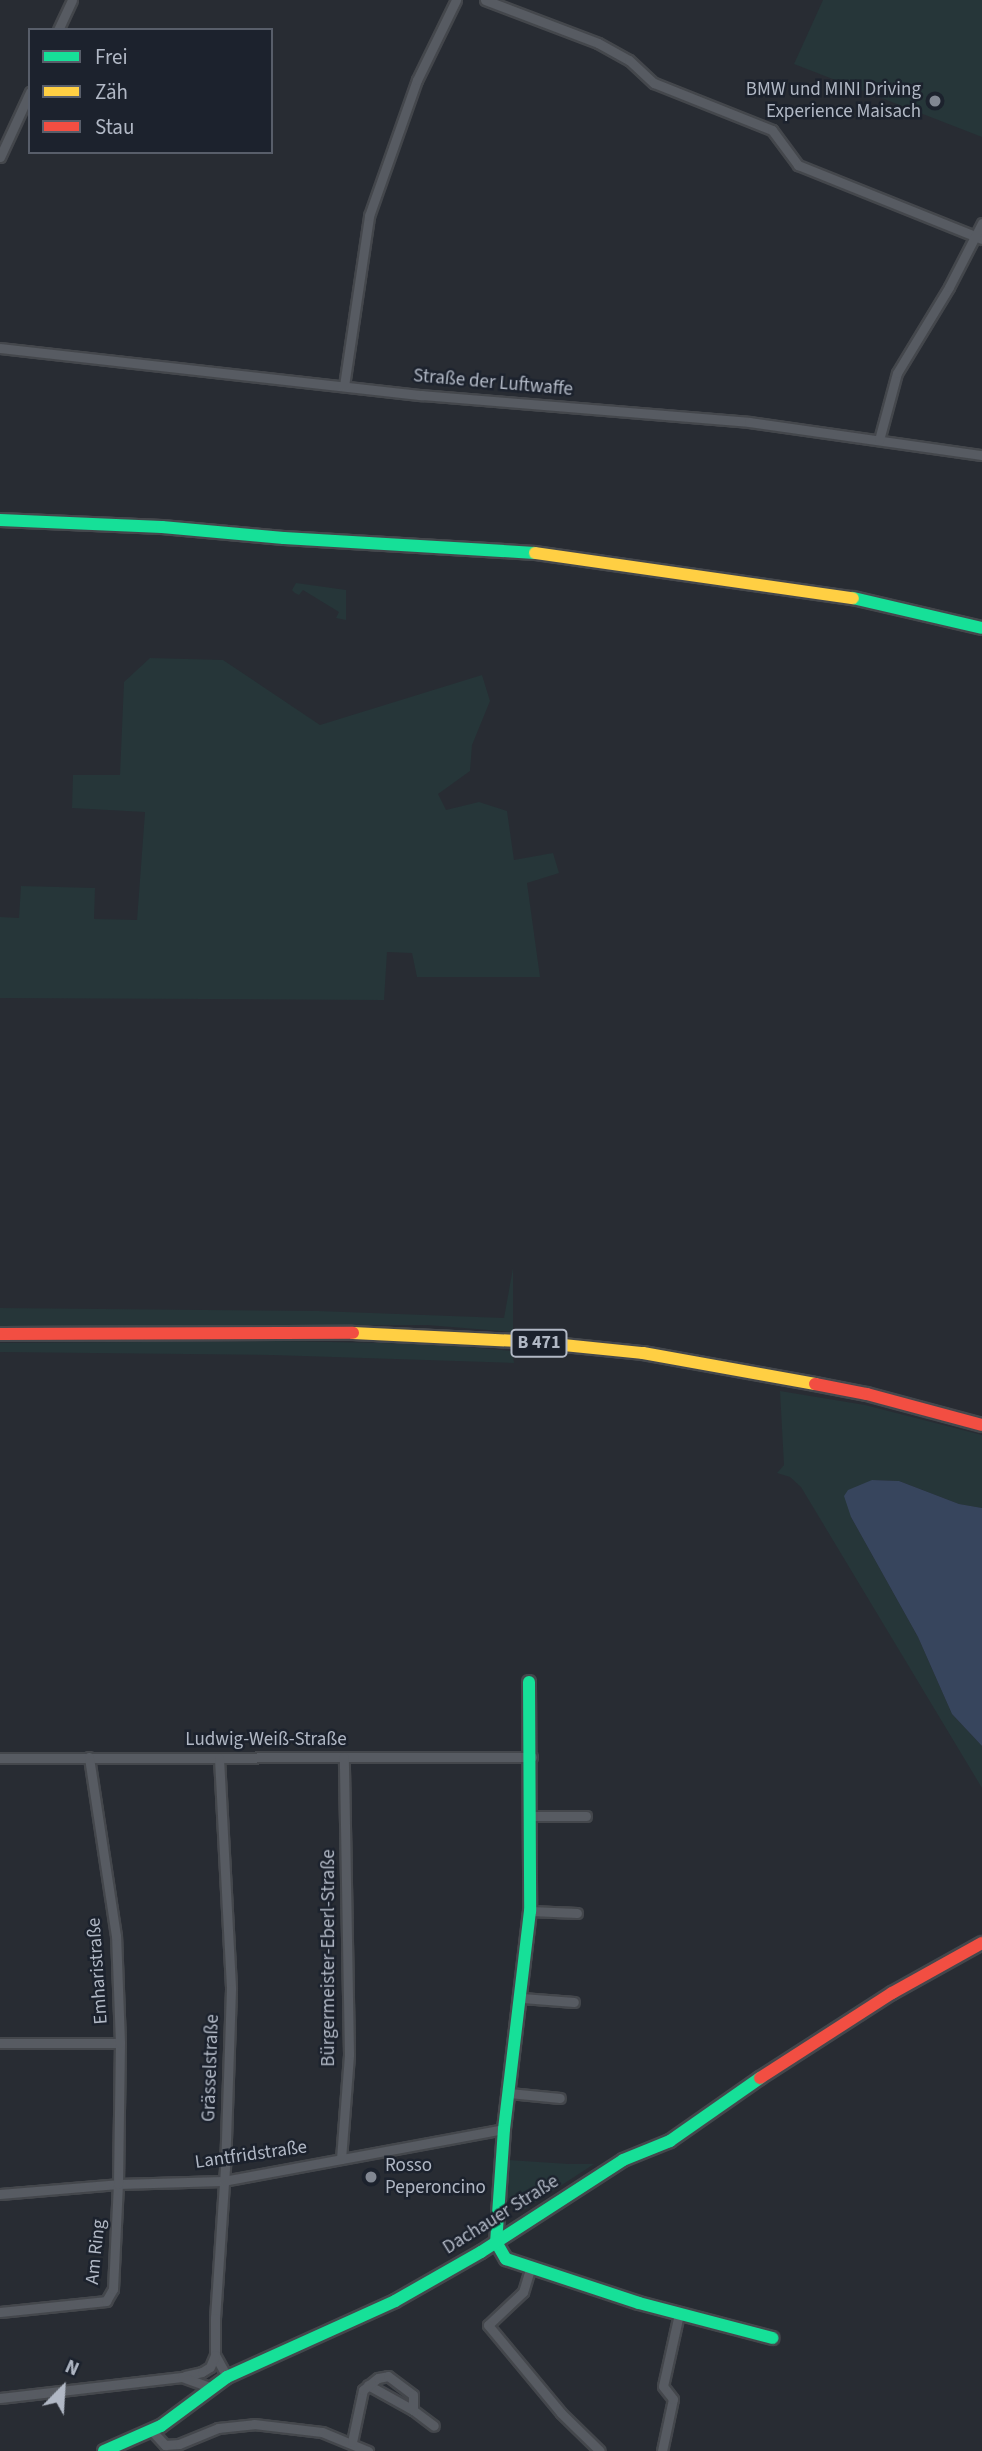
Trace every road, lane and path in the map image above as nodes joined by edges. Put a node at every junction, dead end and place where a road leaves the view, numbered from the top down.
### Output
1 (72, 0) edge
2 (456, 0) edge
3 (485, 0) edge
4 (59, 28) edge
5 (28, 96) edge
6 (0, 158) edge
7 (982, 223) edge
8 (979, 238) edge
9 (0, 348) edge
10 (344, 386) junction
11 (879, 440) junction
12 (982, 455) edge
13 (0, 520) edge
14 (982, 628) edge
15 (0, 1334) edge
16 (982, 1425) edge
17 (529, 1682) dead end
18 (89, 1757) junction
19 (344, 1757) junction
20 (532, 1757) junction
21 (0, 1758) edge
22 (219, 1758) junction
23 (531, 1816) junction
24 (586, 1816) dead end
25 (530, 1910) junction
26 (577, 1913) dead end
27 (982, 1943) edge
28 (522, 1998) junction
29 (574, 2002) dead end
30 (0, 2043) edge
31 (120, 2043) junction
32 (509, 2093) junction
33 (560, 2098) dead end
34 (504, 2129) junction
35 (341, 2159) junction
36 (223, 2181) junction
37 (118, 2184) junction
38 (0, 2194) edge
39 (496, 2242) junction
40 (530, 2266) junction
41 (0, 2312) edge
42 (679, 2314) junction
43 (772, 2338) dead end
44 (215, 2355) junction
45 (182, 2377) junction
46 (227, 2377) junction
47 (368, 2385) junction
48 (214, 2388) junction
49 (0, 2398) edge
50 (413, 2410) junction
51 (434, 2427) dead end
52 (151, 2430) junction
53 (352, 2442) junction
54 (104, 2451) edge
55 (368, 2451) edge
56 (600, 2451) edge
57 (662, 2451) edge

1 - 4 street
2 - 10 street
3 - 8 street
5 - 6 street
7 - 8 street
8 - 11 street
9 - 10 street, Straße der Luftwaffe
10 - 11 street, Straße der Luftwaffe
11 - 12 street, Straße der Luftwaffe
13 - 14 main road
15 - 16 main road, B 471
17 - 20 main road
18 - 21 street, Ludwig-Weiß-Straße
18 - 22 street, Ludwig-Weiß-Straße
18 - 31 street, Emharistraße
19 - 20 street, Ludwig-Weiß-Straße
19 - 22 street, Ludwig-Weiß-Straße
19 - 35 street, Bürgermeister-Eberl-Straße
20 - 23 main road
22 - 36 street, Grässelstraße
23 - 24 street
23 - 25 main road
25 - 26 street
25 - 28 main road
27 - 39 main road, Dachauer Straße
28 - 29 street
28 - 32 main road
30 - 31 street
31 - 37 street, Emharistraße
32 - 33 street
32 - 34 main road
34 - 35 street, Lantfridstraße
34 - 39 main road
35 - 36 street, Lantfridstraße
36 - 37 street, Lantfridstraße
36 - 44 street, Grässelstraße
37 - 38 street, Lantfridstraße
37 - 41 street, Am Ring
39 - 40 main road
39 - 46 main road, Dachauer Straße
40 - 42 main road
40 - 56 street
42 - 43 main road
42 - 57 street
44 - 45 street
44 - 46 street
45 - 48 street
45 - 49 street
46 - 48 main road, Dachauer Straße
47 - 50 street
47 - 50 street
47 - 53 street
48 - 52 main road, Dachauer Straße
50 - 51 street
52 - 53 street
52 - 54 main road, Dachauer Straße
53 - 55 street

